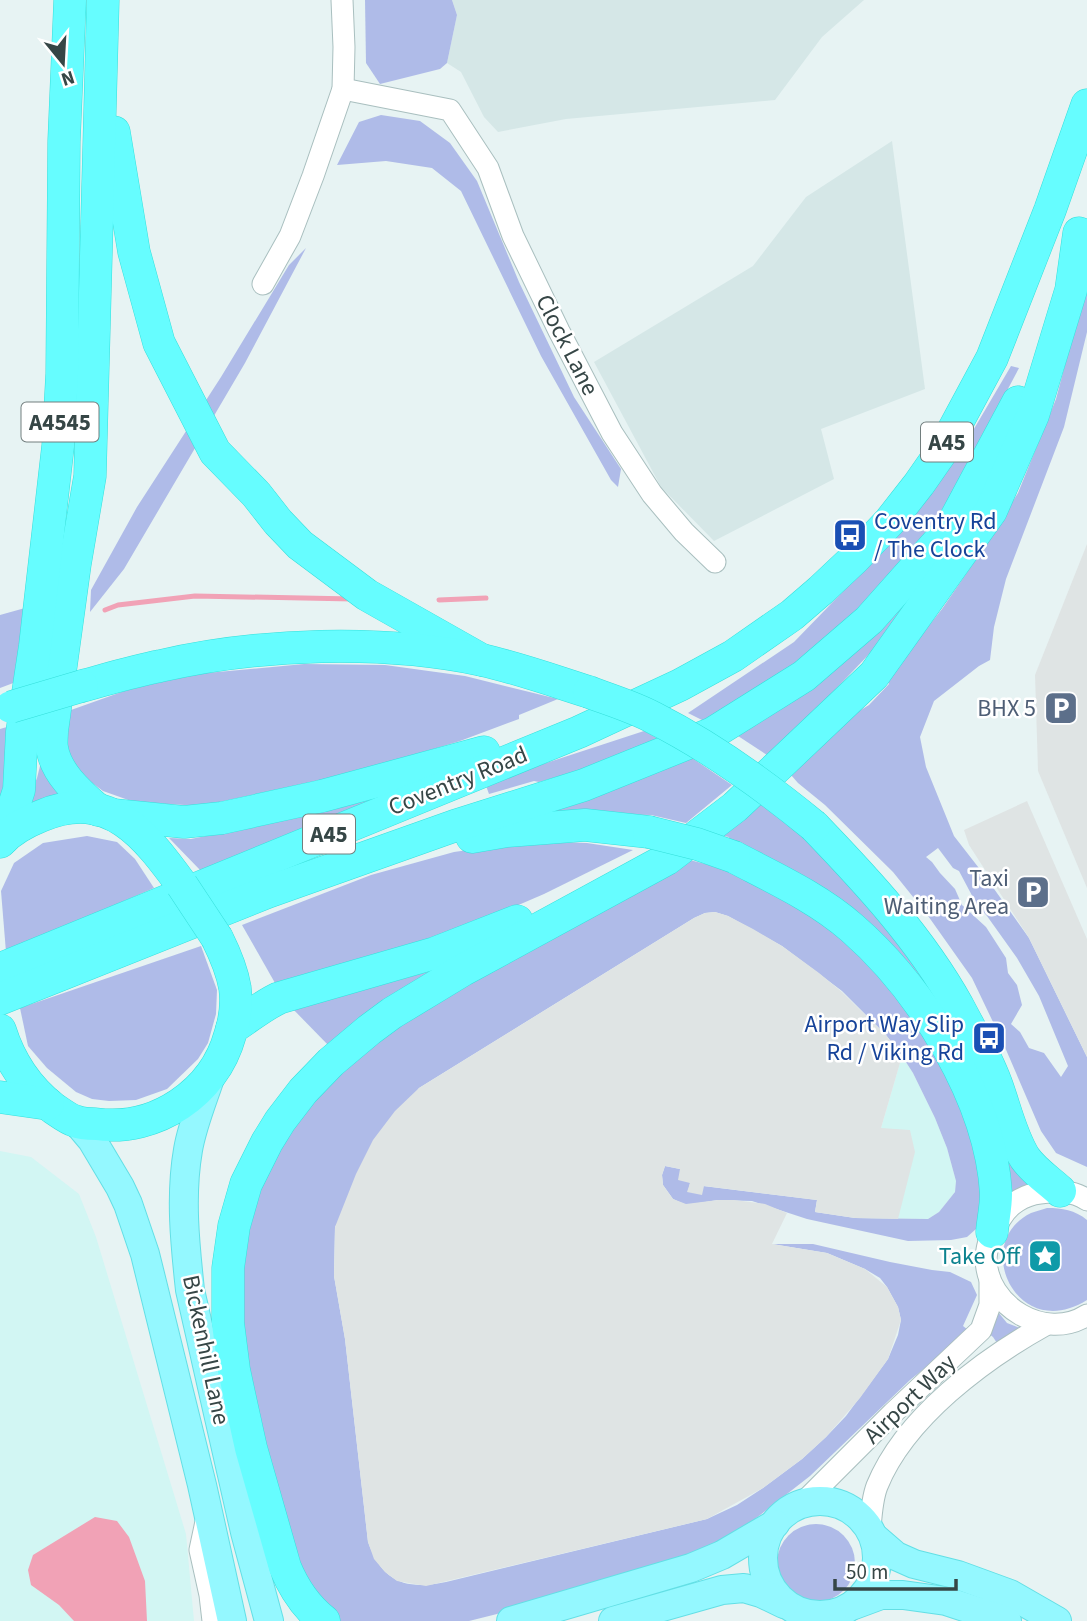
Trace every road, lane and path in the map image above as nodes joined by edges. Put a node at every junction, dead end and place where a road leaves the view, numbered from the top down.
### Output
1 (71, 0) edge
2 (103, 0) edge
3 (342, 0) edge
4 (100, 48) junction
5 (343, 89) junction
6 (1087, 105) edge
7 (1083, 221) edge
8 (263, 284) dead end
9 (715, 562) dead end
10 (482, 660) junction
11 (667, 690) junction
12 (5, 708) edge
13 (106, 813) junction
14 (1, 841) edge
15 (667, 859) junction
16 (0, 969) edge
17 (56, 975) junction
18 (0, 999) edge
19 (232, 1028) junction
20 (0, 1030) edge
21 (210, 1078) junction
22 (0, 1097) edge
23 (48, 1104) junction
24 (76, 1122) junction
25 (1073, 1195) edge
26 (992, 1232) junction
27 (990, 1280) junction
28 (1067, 1321) edge
29 (1087, 1333) edge
30 (802, 1504) junction
31 (208, 1514) junction
32 (775, 1524) junction
33 (872, 1533) junction
34 (854, 1605) junction
35 (793, 1609) junction
36 (213, 1621) edge
37 (232, 1621) edge
38 (269, 1621) edge
39 (324, 1621) edge
40 (511, 1621) edge
41 (613, 1621) edge
42 (1007, 1621) edge
43 (1057, 1621) edge

1 - 14 highway, A4545
2 - 4 highway, A4545
3 - 5 street
4 - 10 highway, A4545
4 - 13 highway, A4545
5 - 8 street
5 - 9 street, Clock Lane
6 - 11 highway, A45
7 - 15 highway
7 - 17 highway, Coventry Road / A45
10 - 12 highway, bridge
10 - 25 highway, bridge
11 - 13 highway
11 - 16 highway, Coventry Road / A45
13 - 14 highway
13 - 19 highway, bridge
15 - 19 highway
15 - 39 highway
17 - 18 highway, Coventry Road / A45
17 - 26 highway, bridge
19 - 21 highway
20 - 23 highway
21 - 24 highway
21 - 38 main road, Bickenhill Lane
22 - 23 highway
23 - 24 highway
24 - 31 main road, Bickenhill Lane
25 - 26 street
26 - 27 street, Airport Way
27 - 28 street
27 - 30 street, Airport Way
28 - 29 street
28 - 33 street, Airport Way
30 - 32 main road
30 - 33 main road
31 - 36 street
31 - 37 main road, Bickenhill Lane
32 - 35 main road
32 - 40 main road
33 - 34 main road
33 - 43 main road
34 - 35 main road
34 - 42 main road
35 - 41 main road

